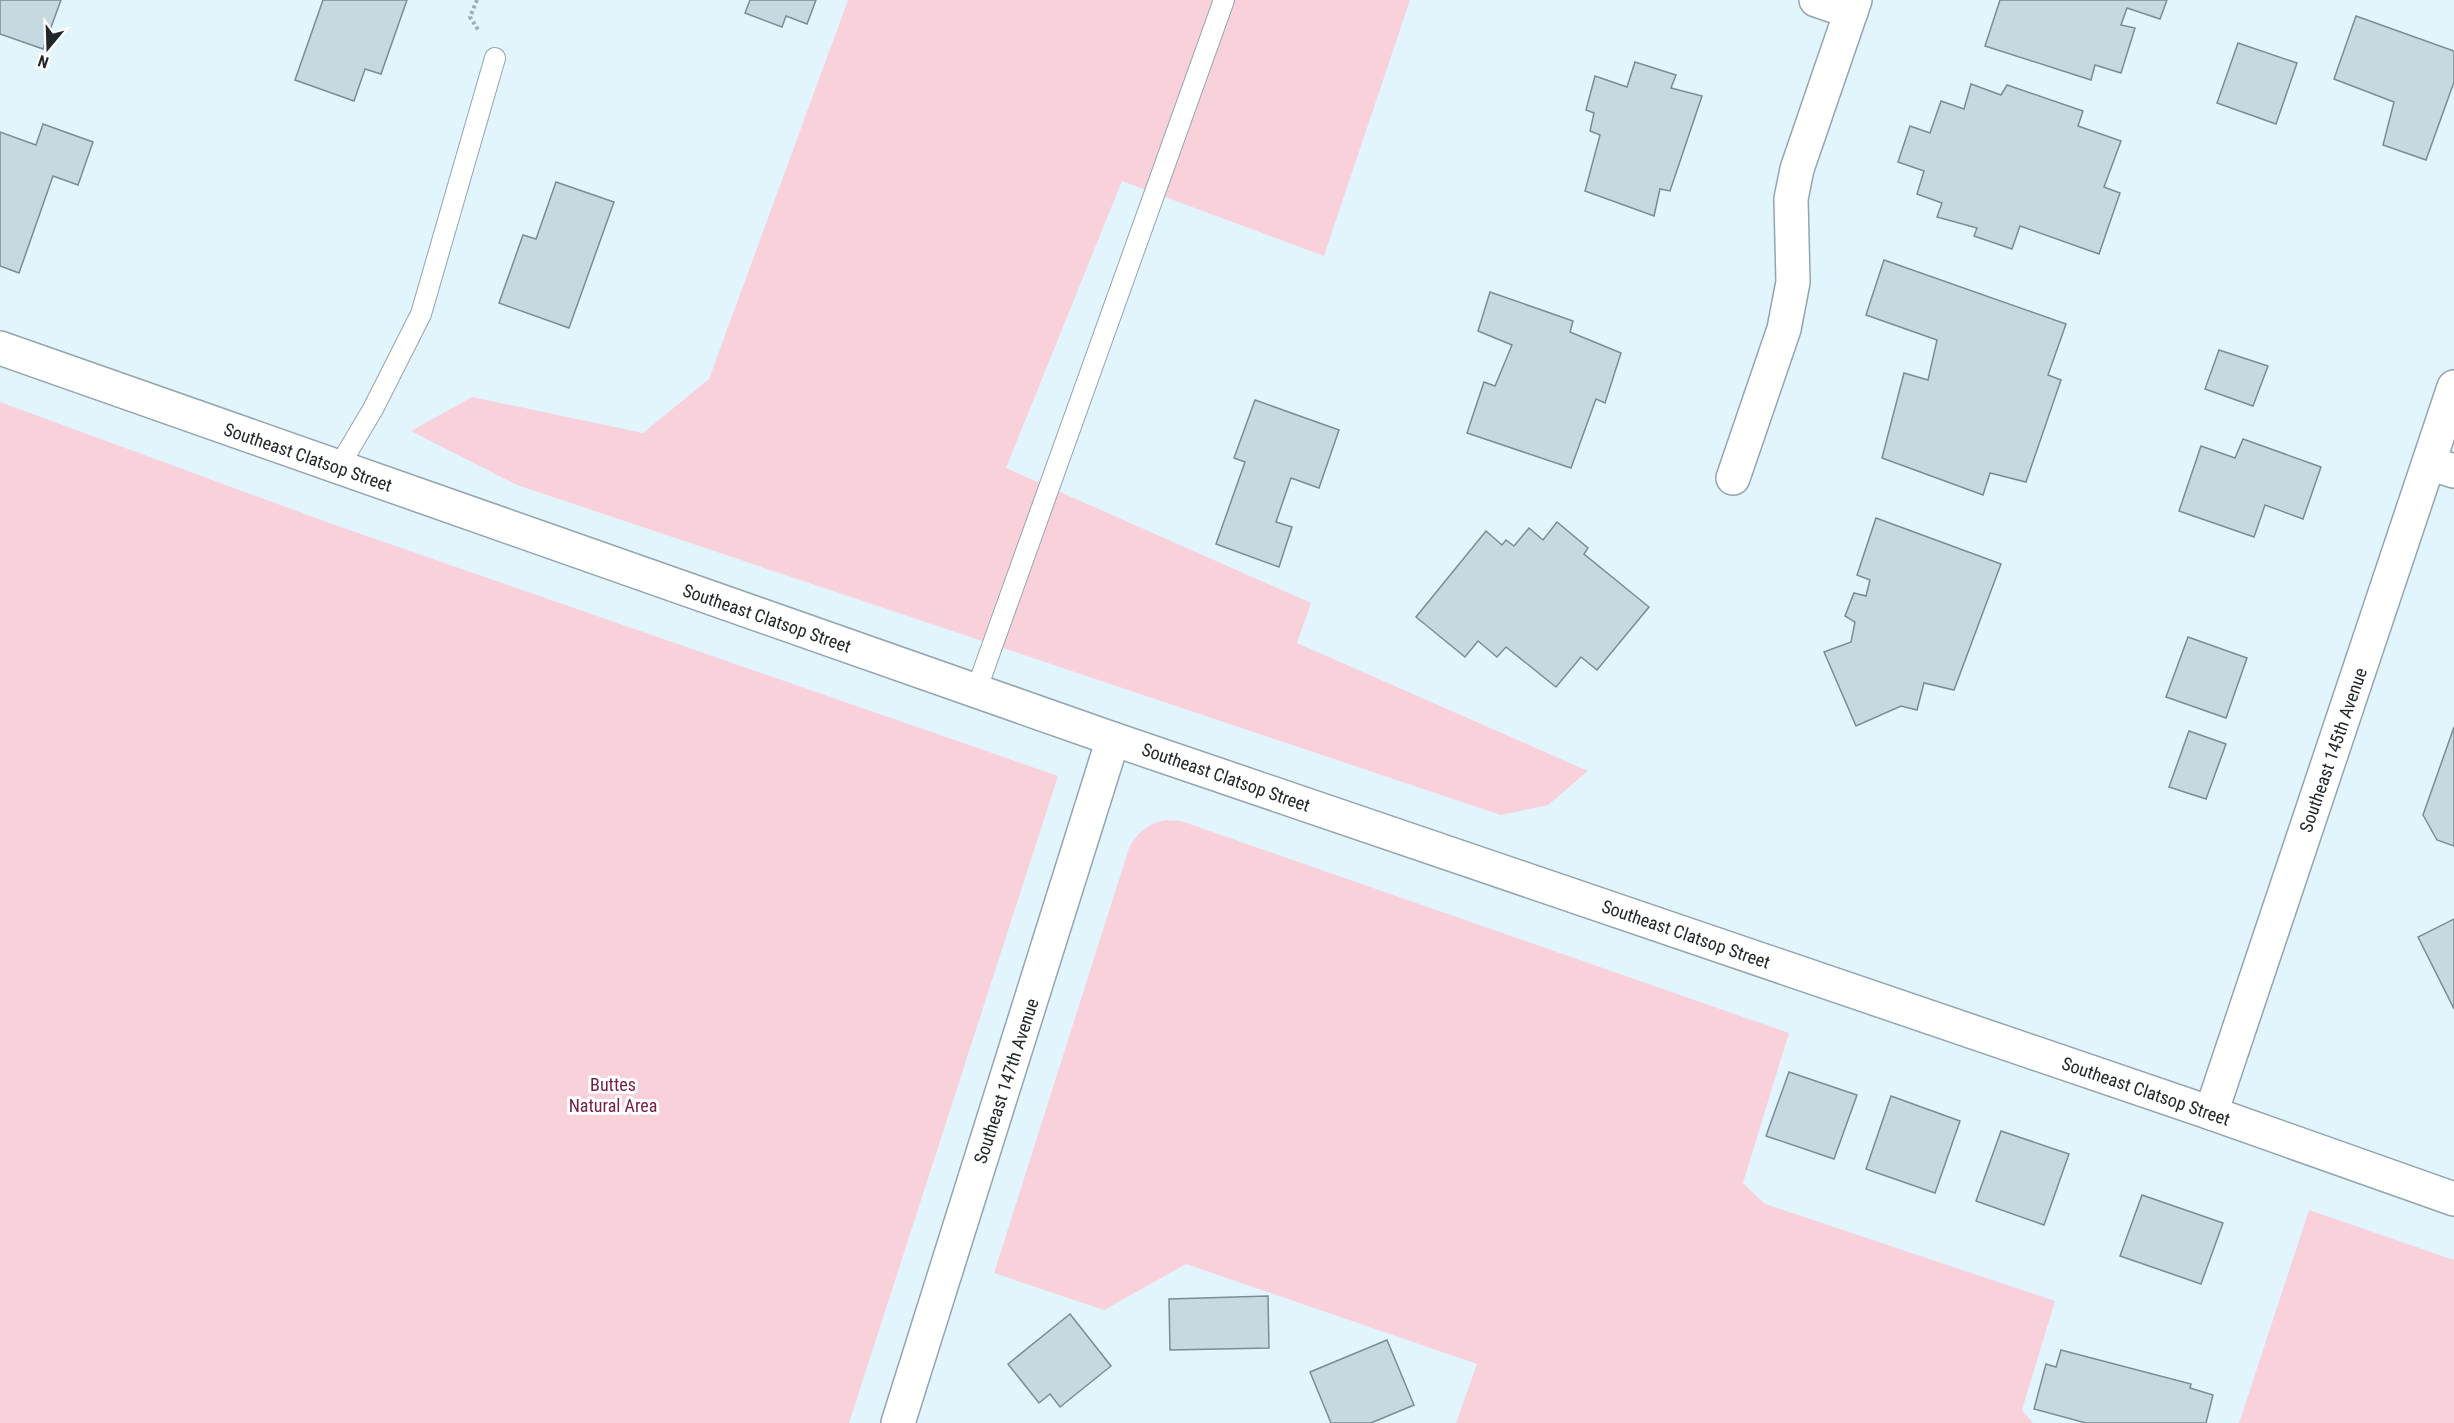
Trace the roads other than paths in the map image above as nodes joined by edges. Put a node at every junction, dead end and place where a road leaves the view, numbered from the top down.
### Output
1 (1224, 0) edge
2 (1816, 0) edge
3 (1853, 6) edge
4 (495, 58) dead end
5 (0, 348) edge
6 (2454, 387) edge
7 (2442, 467) edge
8 (338, 468) junction
9 (1732, 478) dead end
10 (976, 691) junction
11 (1113, 739) junction
12 (2211, 1113) junction
13 (2454, 1198) edge
14 (898, 1423) edge

1 - 10 lane
2 - 3 street
3 - 9 street
4 - 8 lane
5 - 8 street, Southeast Clatsop Street
6 - 7 street, Southeast 145th Avenue
7 - 12 street, Southeast 145th Avenue
8 - 10 street, Southeast Clatsop Street
10 - 11 street, Southeast Clatsop Street
11 - 12 street, Southeast Clatsop Street
11 - 14 street, Southeast 147th Avenue
12 - 13 street, Southeast Clatsop Street

